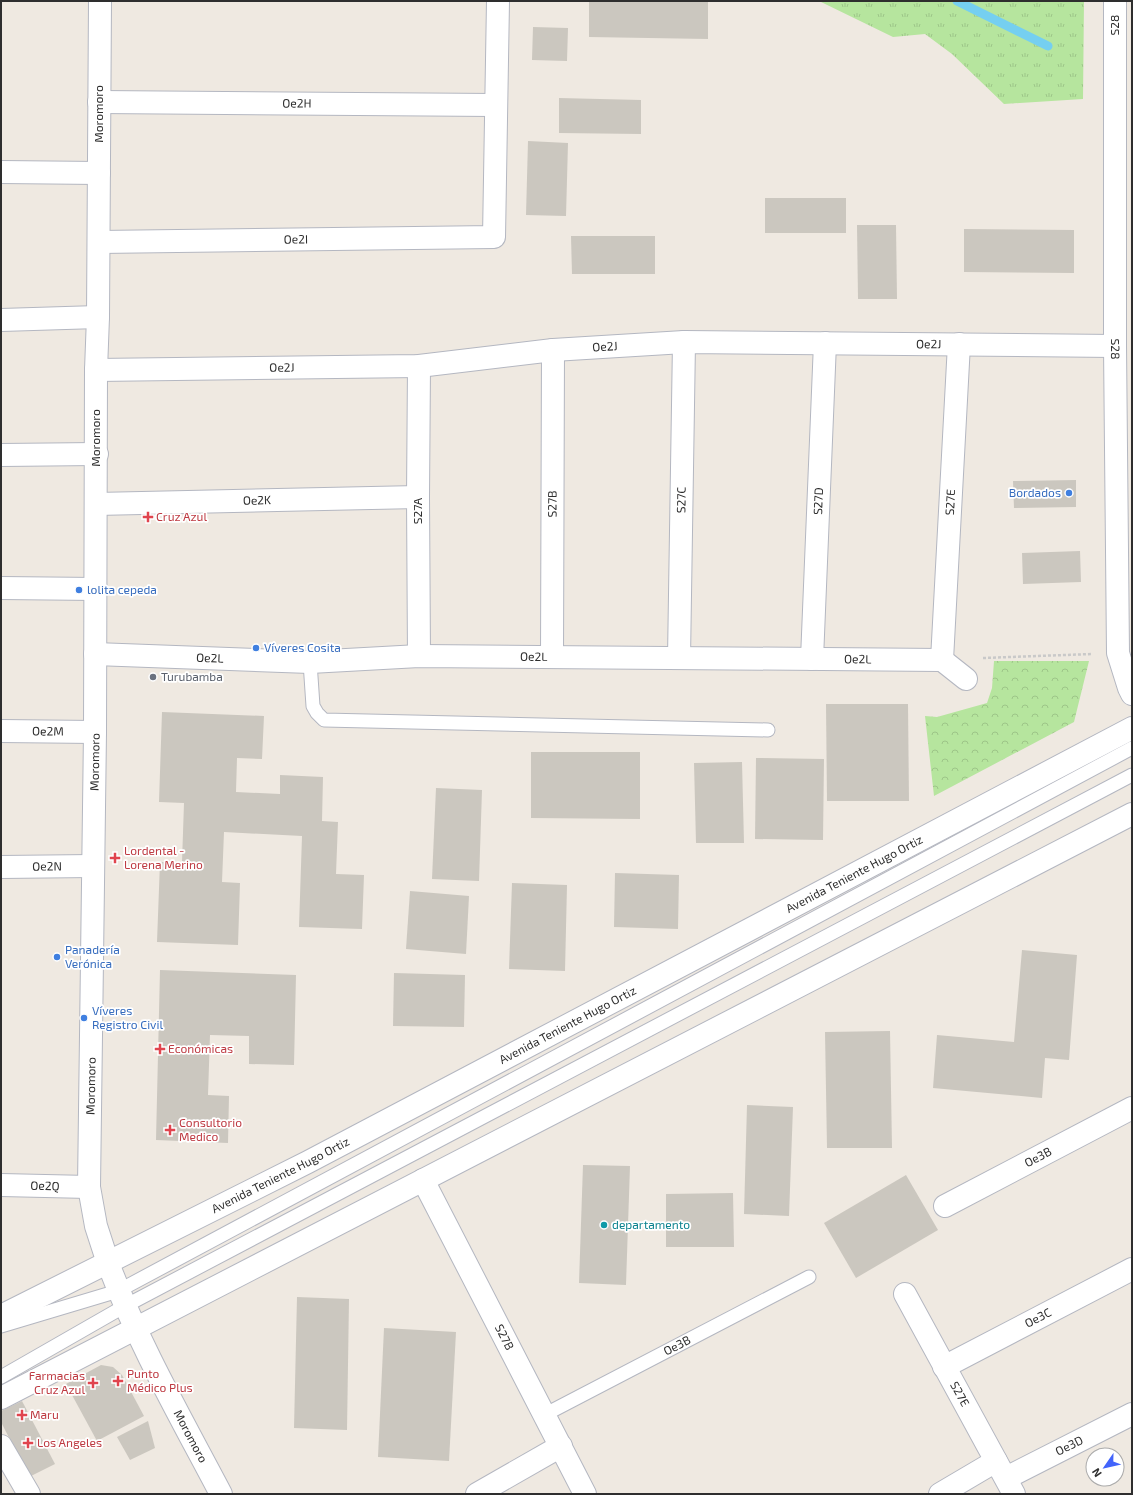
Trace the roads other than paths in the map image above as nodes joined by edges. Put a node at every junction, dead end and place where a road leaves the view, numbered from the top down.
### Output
1 (100, 1) edge
2 (498, 1) edge
3 (1115, 1) edge
4 (99, 102) junction
5 (495, 105) junction
6 (1, 172) edge
7 (99, 173) junction
8 (98, 242) junction
9 (98, 317) junction
10 (1, 320) edge
11 (684, 342) junction
12 (825, 343) junction
13 (959, 344) junction
14 (1115, 346) junction
15 (553, 350) junction
16 (419, 366) junction
17 (96, 370) junction
18 (97, 454) junction
19 (1, 455) edge
20 (418, 497) junction
21 (96, 504) junction
22 (1, 588) edge
23 (96, 589) junction
24 (95, 654) junction
25 (418, 656) junction
26 (552, 657) junction
27 (679, 658) junction
28 (812, 659) junction
29 (942, 660) junction
30 (310, 662) junction
31 (966, 679) dead end
32 (1132, 694) edge
33 (1132, 728) edge
34 (768, 730) dead end
35 (1, 731) edge
36 (95, 732) junction
37 (1132, 748) edge
38 (1132, 775) edge
39 (1132, 814) edge
40 (1, 866) edge
41 (93, 866) junction
42 (1132, 1108) edge
43 (423, 1180) junction
44 (1, 1185) edge
45 (89, 1187) junction
46 (944, 1206) dead end
47 (108, 1263) junction
48 (1132, 1268) edge
49 (809, 1277) dead end
50 (905, 1294) dead end
51 (122, 1298) junction
52 (1, 1316) edge
53 (1, 1326) edge
54 (136, 1329) junction
55 (944, 1367) junction
56 (1, 1377) edge
57 (1, 1398) edge
58 (1132, 1414) edge
59 (544, 1415) junction
60 (1, 1446) edge
61 (560, 1446) junction
62 (1005, 1478) edge
63 (29, 1494) edge
64 (220, 1494) edge
65 (477, 1494) edge
66 (585, 1494) edge
67 (940, 1494) edge

1 - 4 street, Moromoro
2 - 5 street
3 - 14 street, S28
4 - 5 street, Oe2H
4 - 7 street, Moromoro
5 - 8 street, Oe2I
6 - 7 street
7 - 8 street, Moromoro
8 - 9 street, Moromoro
9 - 10 street
9 - 17 street, Moromoro
11 - 12 street, Oe2J
11 - 15 street, Oe2J
11 - 27 street, S27C
12 - 13 street, Oe2J
12 - 28 street, S27D
13 - 14 street, Oe2J
13 - 29 street, S27E
14 - 32 street, S28
15 - 16 street, Oe2J
15 - 26 street, S27B
16 - 17 street, Oe2J
16 - 20 street, S27A
17 - 18 street, Moromoro
18 - 19 street
18 - 21 street, Moromoro
20 - 21 street, Oe2K
20 - 25 street, S27A
21 - 23 street, Moromoro
22 - 23 street
23 - 24 street, Moromoro
24 - 30 street, Oe2L
24 - 36 street, Moromoro
25 - 26 street, Oe2L
25 - 30 street, Oe2L
26 - 27 street, Oe2L
27 - 28 street, Oe2L
28 - 29 street, Oe2L
29 - 31 street
30 - 34 lane
33 - 47 street, Avenida Teniente Hugo Ortiz
35 - 36 street, Oe2M
36 - 41 street, Moromoro
37 - 51 lane
38 - 51 lane
39 - 43 street
40 - 41 street, Oe2N
41 - 45 street, Moromoro
42 - 46 street, Oe3B
43 - 54 street
43 - 59 street, S27B
44 - 45 street, Oe2Q
45 - 47 street, Moromoro
47 - 51 street, Moromoro
47 - 52 street, Avenida Teniente Hugo Ortiz
48 - 55 street, Oe3C
49 - 59 lane, Oe3B
50 - 55 street, S27E
51 - 53 lane
51 - 54 street, Moromoro
51 - 56 lane
54 - 57 street
54 - 64 street, Moromoro
55 - 62 street, S27E
58 - 62 street, Oe3D
59 - 61 street, S27B
60 - 63 street
61 - 65 street
61 - 66 street, S27B
62 - 67 street, Oe3D

